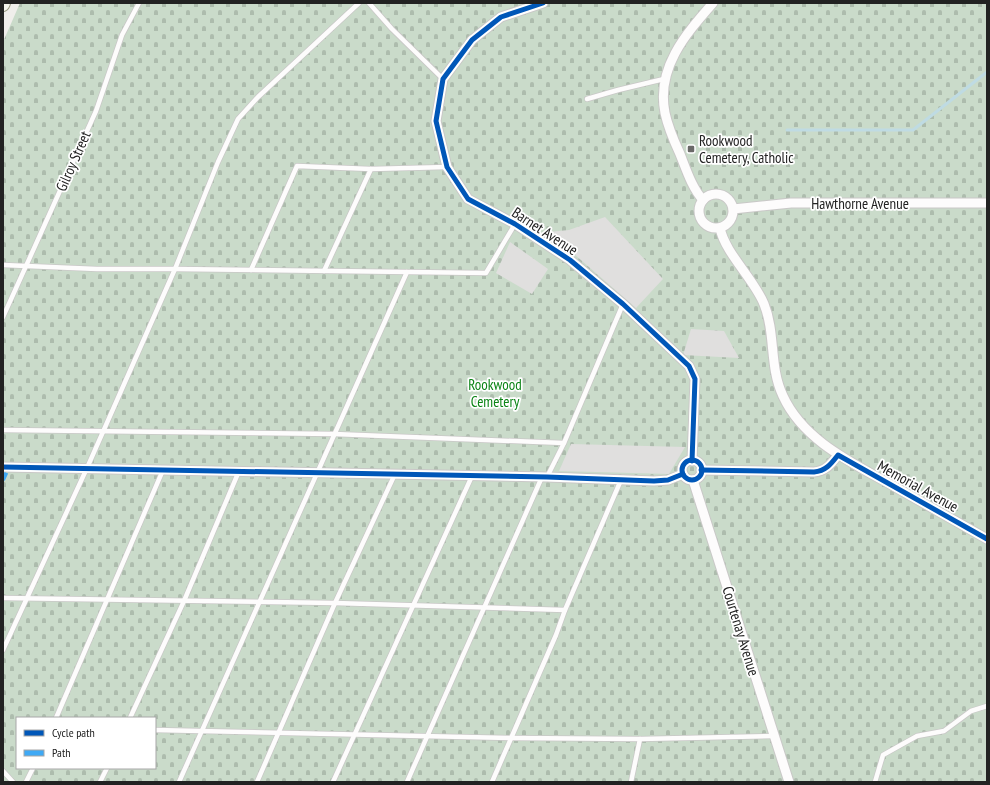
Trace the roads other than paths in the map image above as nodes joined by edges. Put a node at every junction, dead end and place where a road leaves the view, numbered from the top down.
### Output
1 (139, 3) edge
2 (359, 3) edge
3 (369, 3) edge
4 (543, 3) edge
5 (713, 3) edge
6 (664, 78) junction
7 (443, 79) junction
8 (587, 99) dead end
9 (447, 167) junction
10 (371, 169) junction
11 (703, 200) junction
12 (987, 202) edge
13 (733, 209) junction
14 (515, 224) junction
15 (720, 228) junction
16 (3, 265) edge
17 (25, 266) junction
18 (175, 269) junction
19 (251, 270) junction
20 (324, 271) junction
21 (407, 272) junction
22 (623, 304) junction
23 (3, 317) edge
24 (3, 430) edge
25 (103, 431) junction
26 (334, 434) junction
27 (564, 443) junction
28 (838, 454) junction
29 (692, 461) junction
30 (3, 467) edge
31 (87, 468) junction
32 (163, 470) junction
33 (702, 470) junction
34 (239, 471) junction
35 (317, 473) junction
36 (395, 474) junction
37 (683, 474) junction
38 (472, 476) junction
39 (545, 477) junction
40 (621, 480) junction
41 (694, 480) junction
42 (987, 538) edge
43 (3, 598) edge
44 (27, 598) junction
45 (107, 600) junction
46 (184, 601) junction
47 (259, 602) junction
48 (335, 603) junction
49 (412, 606) junction
50 (485, 607) junction
51 (565, 610) junction
52 (3, 650) edge
53 (987, 706) edge
54 (56, 717) edge
55 (130, 717) edge
56 (156, 730) edge
57 (202, 731) junction
58 (278, 733) junction
59 (355, 735) junction
60 (427, 736) junction
61 (774, 736) junction
62 (512, 738) junction
63 (640, 739) junction
64 (32, 769) edge
65 (106, 769) edge
66 (3, 772) edge
67 (10, 781) edge
68 (26, 782) edge
69 (100, 782) edge
70 (179, 782) edge
71 (257, 782) edge
72 (333, 782) edge
73 (407, 782) edge
74 (492, 782) edge
75 (631, 782) edge
76 (789, 782) edge
77 (875, 782) edge

1 - 17 lane, Gilroy Street
2 - 18 lane
3 - 7 lane
4 - 7 street, Barnet Avenue
5 - 6 street
6 - 8 lane
6 - 11 street
7 - 9 street, Barnet Avenue
9 - 10 lane
9 - 14 street, Barnet Avenue
10 - 19 lane
10 - 20 lane
11 - 13 street
11 - 15 street
12 - 13 street, Hawthorne Avenue
13 - 15 street
14 - 21 lane
14 - 22 street, Barnet Avenue
15 - 28 street, Memorial Avenue
16 - 17 lane
17 - 18 lane
17 - 23 lane, Gilroy Street
18 - 19 lane
18 - 25 lane
19 - 20 lane
20 - 21 lane
21 - 26 lane
22 - 27 lane
22 - 29 street, Barnet Avenue
24 - 25 lane
25 - 26 lane
25 - 31 lane
26 - 27 lane
26 - 35 lane
27 - 39 lane
28 - 33 street
28 - 42 street, Memorial Avenue
29 - 33 street
29 - 37 street
30 - 31 street
31 - 32 street
31 - 44 lane
32 - 34 street
32 - 45 lane
33 - 41 street
34 - 35 street
34 - 46 lane
35 - 36 street
35 - 47 lane
36 - 38 street
36 - 48 lane
37 - 40 street
37 - 41 street
38 - 39 street
38 - 49 lane
39 - 40 street
39 - 50 lane
40 - 51 lane
41 - 61 street, Courtenay Avenue
43 - 44 lane
44 - 45 lane
44 - 52 lane
45 - 46 lane
45 - 54 lane
46 - 47 lane
46 - 55 lane
47 - 48 lane
47 - 57 lane
48 - 49 lane
48 - 58 lane
49 - 50 lane
49 - 59 lane
50 - 51 lane
50 - 60 lane
51 - 62 lane
53 - 77 lane
56 - 57 lane
57 - 58 lane
57 - 70 lane
58 - 59 lane
58 - 71 lane
59 - 60 lane
59 - 72 lane
60 - 62 lane
60 - 73 lane
61 - 63 lane
61 - 76 street, Courtenay Avenue
62 - 63 lane
62 - 74 lane
63 - 75 lane
64 - 68 lane
65 - 69 lane
66 - 67 lane

